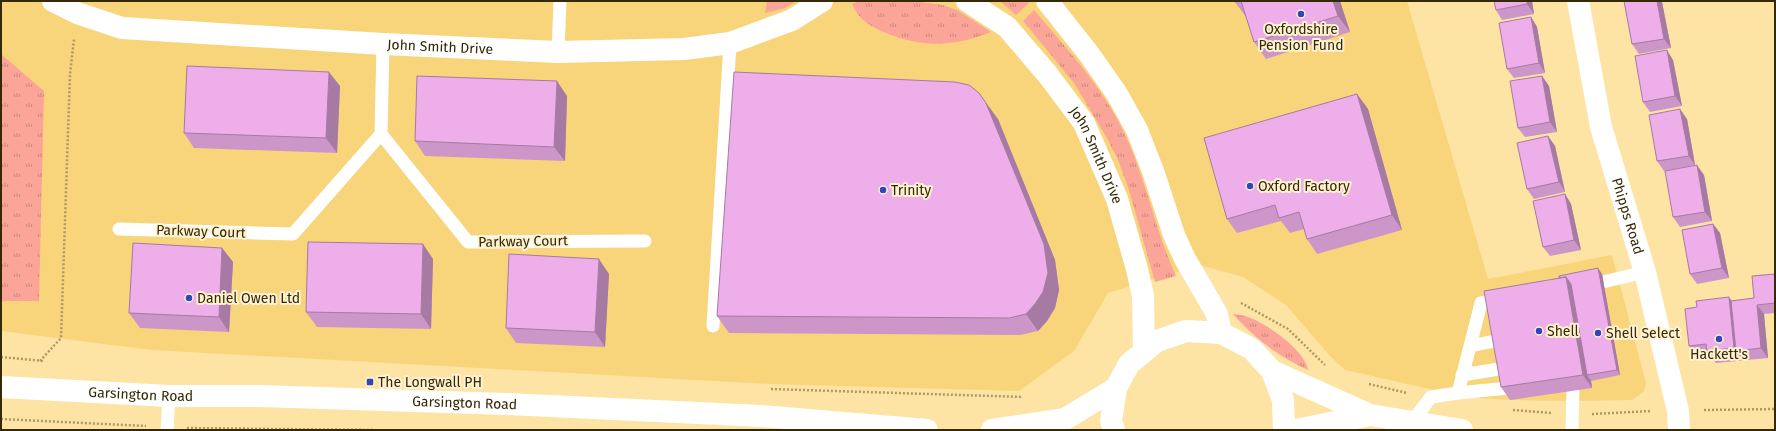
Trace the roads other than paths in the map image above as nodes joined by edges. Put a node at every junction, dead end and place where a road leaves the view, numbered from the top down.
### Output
1 (53, 1) edge
2 (560, 1) edge
3 (822, 1) edge
4 (967, 1) edge
5 (1047, 1) edge
6 (1578, 1) edge
7 (730, 43) junction
8 (383, 44) junction
9 (558, 52) junction
10 (381, 134) junction
11 (119, 229) dead end
12 (645, 241) dead end
13 (1645, 272) junction
14 (1603, 282) dead end
15 (1519, 297) edge
16 (1489, 320) edge
17 (1476, 324) junction
18 (712, 326) dead end
19 (1221, 333) junction
20 (1500, 340) edge
21 (1470, 346) junction
22 (1144, 351) junction
23 (1505, 368) edge
24 (1272, 371) junction
25 (1462, 375) junction
26 (1, 387) edge
27 (1116, 388) junction
28 (1508, 388) edge
29 (1573, 390) edge
30 (1458, 393) junction
31 (169, 396) junction
32 (1370, 415) junction
33 (1412, 422) junction
34 (167, 430) edge
35 (927, 430) edge
36 (992, 430) edge
37 (1114, 430) edge
38 (1284, 430) edge
39 (1296, 430) edge
40 (1462, 430) edge
41 (1572, 430) edge
42 (1679, 430) edge

1 - 8 street, John Smith Drive
2 - 9 lane
3 - 7 street, John Smith Drive
4 - 22 street, John Smith Drive
5 - 19 street
6 - 13 street, Phipps Road
7 - 9 street, John Smith Drive
7 - 18 lane
8 - 9 street, John Smith Drive
8 - 10 lane
10 - 11 lane, Parkway Court
10 - 12 lane, Parkway Court
13 - 14 lane
13 - 42 street, Phipps Road
15 - 17 lane
16 - 17 lane
17 - 21 lane
19 - 22 street
19 - 24 street
20 - 21 lane
21 - 25 lane
22 - 27 street
23 - 25 lane
24 - 32 street
24 - 38 street
25 - 30 lane
26 - 31 street, Garsington Road
27 - 36 street
27 - 37 street
28 - 30 lane
29 - 41 lane
30 - 33 lane
31 - 34 lane
31 - 35 street, Garsington Road
32 - 33 street
32 - 39 street
33 - 40 street

